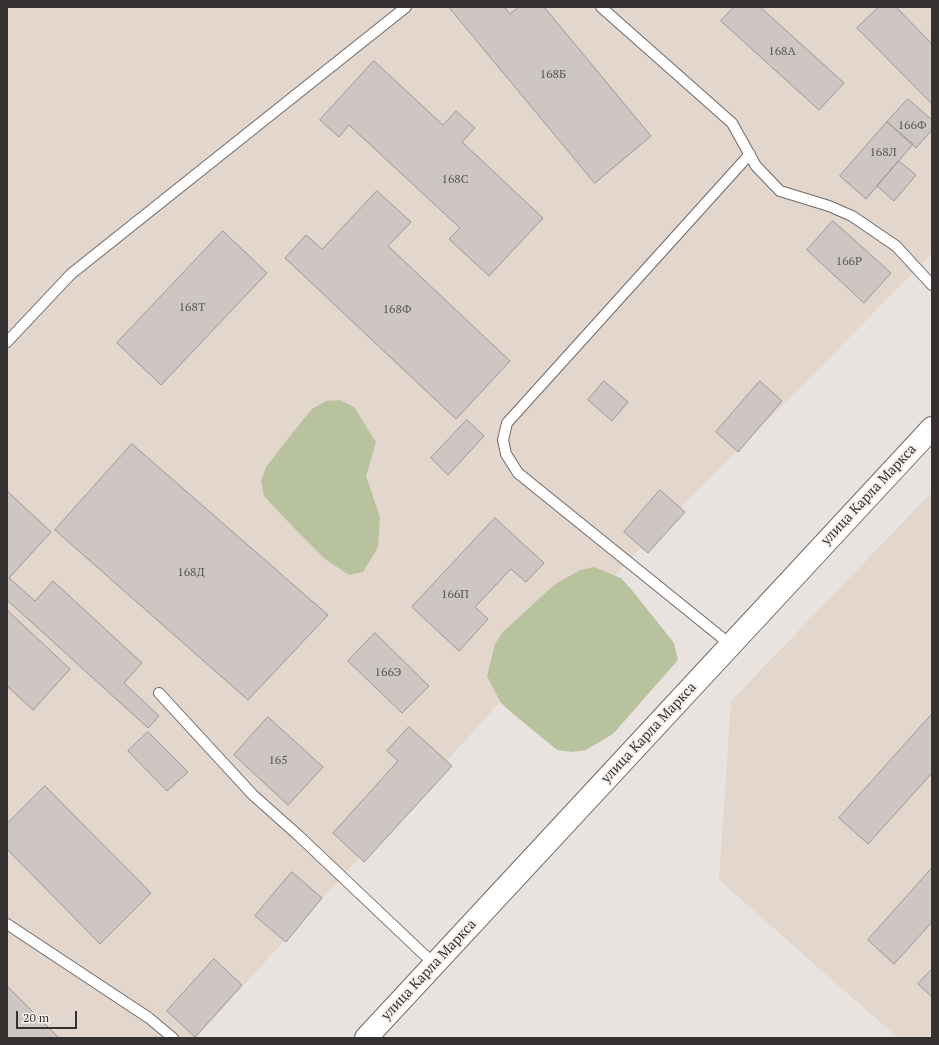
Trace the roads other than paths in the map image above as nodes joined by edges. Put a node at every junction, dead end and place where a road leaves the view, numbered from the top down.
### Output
1 (406, 7) edge
2 (600, 7) edge
3 (750, 154) junction
4 (932, 284) edge
5 (7, 342) edge
6 (932, 428) edge
7 (731, 645) junction
8 (159, 693) dead end
9 (7, 924) edge
10 (434, 964) junction
11 (173, 1038) edge
12 (366, 1038) edge

1 - 5 lane
2 - 3 lane
3 - 4 lane
3 - 7 lane
6 - 7 main road, улица Карла Маркса
7 - 10 main road, улица Карла Маркса
8 - 10 lane
9 - 11 lane
10 - 12 main road, улица Карла Маркса

